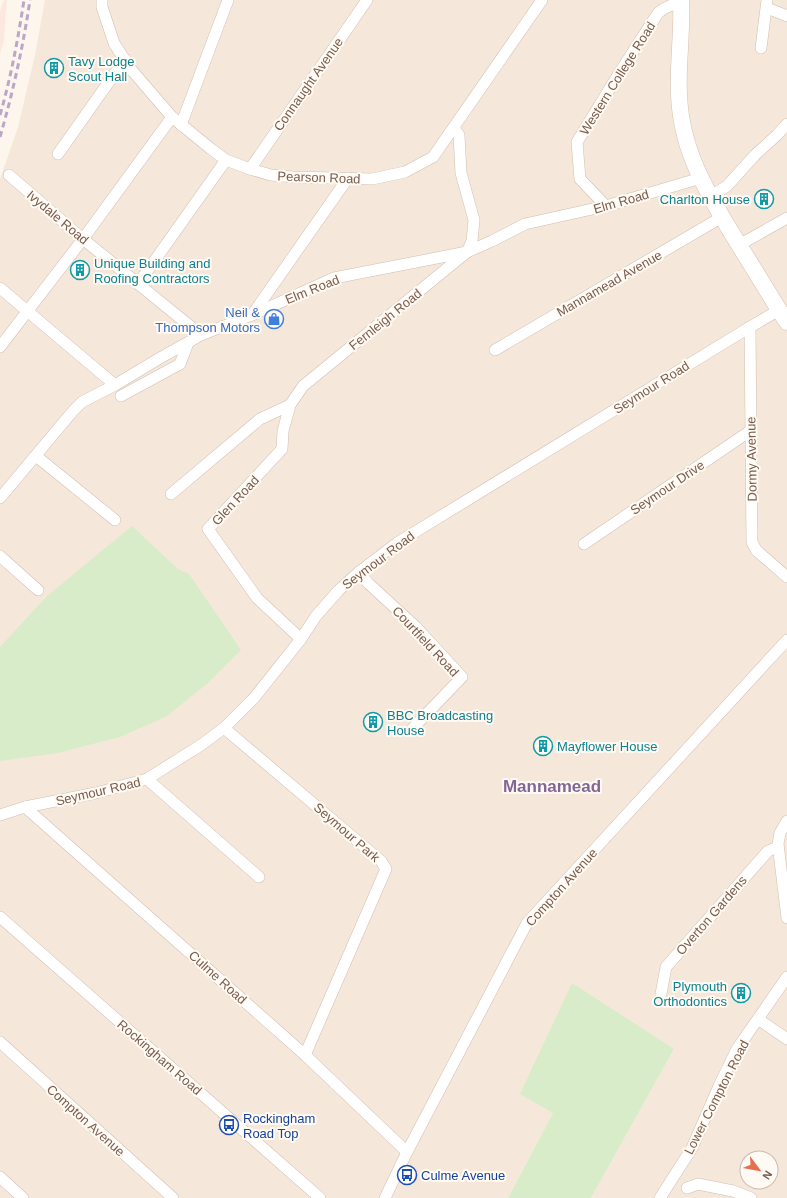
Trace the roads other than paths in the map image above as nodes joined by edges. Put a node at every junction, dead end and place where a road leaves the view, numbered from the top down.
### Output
1 (102, 0) edge
2 (228, 0) edge
3 (367, 0) edge
4 (542, 0) edge
5 (681, 2) edge
6 (767, 4) edge
7 (787, 16) edge
8 (761, 48) dead end
9 (125, 59) junction
10 (172, 117) junction
11 (787, 124) edge
12 (181, 125) junction
13 (454, 128) junction
14 (58, 154) dead end
15 (226, 160) junction
16 (250, 169) junction
17 (9, 175) dead end
18 (348, 178) junction
19 (701, 178) junction
20 (711, 196) junction
21 (606, 206) junction
22 (722, 217) junction
23 (787, 218) edge
24 (83, 239) junction
25 (739, 245) junction
26 (467, 252) junction
27 (138, 284) junction
28 (0, 288) edge
29 (28, 311) junction
30 (252, 315) junction
31 (783, 316) edge
32 (750, 327) junction
33 (202, 335) junction
34 (188, 342) junction
35 (0, 347) edge
36 (495, 350) dead end
37 (115, 385) junction
38 (303, 386) joint
39 (121, 396) dead end
40 (290, 405) junction
41 (750, 431) junction
42 (36, 456) junction
43 (171, 494) dead end
44 (0, 498) edge
45 (115, 520) dead end
46 (584, 544) dead end
47 (0, 556) edge
48 (359, 572) junction
49 (787, 577) edge
50 (38, 590) dead end
51 (301, 639) junction
52 (787, 640) edge
53 (224, 728) junction
54 (413, 728) dead end
55 (147, 779) junction
56 (25, 807) junction
57 (0, 814) edge
58 (787, 821) edge
59 (778, 847) junction
60 (259, 877) dead end
61 (0, 917) edge
62 (787, 918) edge
63 (787, 978) edge
64 (661, 994) dead end
65 (758, 1019) junction
66 (787, 1039) edge
67 (0, 1042) edge
68 (306, 1055) junction
69 (407, 1152) junction
70 (0, 1177) edge
71 (673, 1178) junction
72 (687, 1193) edge
73 (24, 1198) edge
74 (173, 1198) edge
75 (320, 1198) edge
76 (386, 1198) edge
77 (660, 1198) edge
78 (751, 1198) edge

1 - 9 street, Pearson Road
2 - 12 street
3 - 16 street, Connaught Avenue
4 - 13 street
5 - 19 main road
5 - 21 street, Western College Road
6 - 7 street
6 - 8 street
9 - 10 street, Pearson Road
9 - 14 street
10 - 12 street, Pearson Road
10 - 24 street
11 - 20 street
12 - 15 street, Pearson Road
13 - 18 street, Pearson Road
13 - 26 street
15 - 16 street, Pearson Road
15 - 27 street
16 - 18 street, Pearson Road
17 - 24 street, Ivydale Road
18 - 30 street
19 - 20 main road
19 - 21 street, Elm Road
20 - 22 main road
21 - 26 street, Elm Road
22 - 25 main road
22 - 36 street, Mannamead Avenue
23 - 25 street
24 - 27 street, Ivydale Road
24 - 29 street
25 - 31 main road
26 - 30 street, Elm Road
26 - 38 street, Fernleigh Road
27 - 33 street, Ivydale Road
28 - 29 street
29 - 35 street
29 - 37 street
30 - 33 street, Elm Road
31 - 32 street, Seymour Road
32 - 41 street, Dormy Avenue
32 - 48 street, Seymour Road
33 - 34 street, Elm Road
34 - 37 street, Elm Road
34 - 39 street
37 - 42 street, Elm Road
38 - 40 street, Glen Road
40 - 43 street
40 - 51 street, Glen Road
41 - 46 street, Seymour Drive
41 - 49 street, Dormy Avenue
42 - 44 street, Elm Road
42 - 45 street
47 - 50 street
48 - 51 street, Seymour Road
48 - 54 street, Courtfield Road
51 - 53 street, Seymour Road
52 - 69 street, Compton Avenue
53 - 55 street, Seymour Road
53 - 68 street, Seymour Park
55 - 56 street, Seymour Road
55 - 60 street
56 - 57 street, Seymour Road
56 - 68 street, Culme Road
58 - 59 street
59 - 62 street
59 - 64 street, Overton Gardens
61 - 75 street, Rockingham Road
63 - 65 street, Lower Compton Road
65 - 66 street
65 - 71 street, Lower Compton Road
67 - 74 street, Compton Avenue
68 - 69 street, Culme Road
69 - 76 street, Compton Avenue
70 - 73 street
71 - 72 street
71 - 77 street, Lower Compton Road
72 - 78 street

